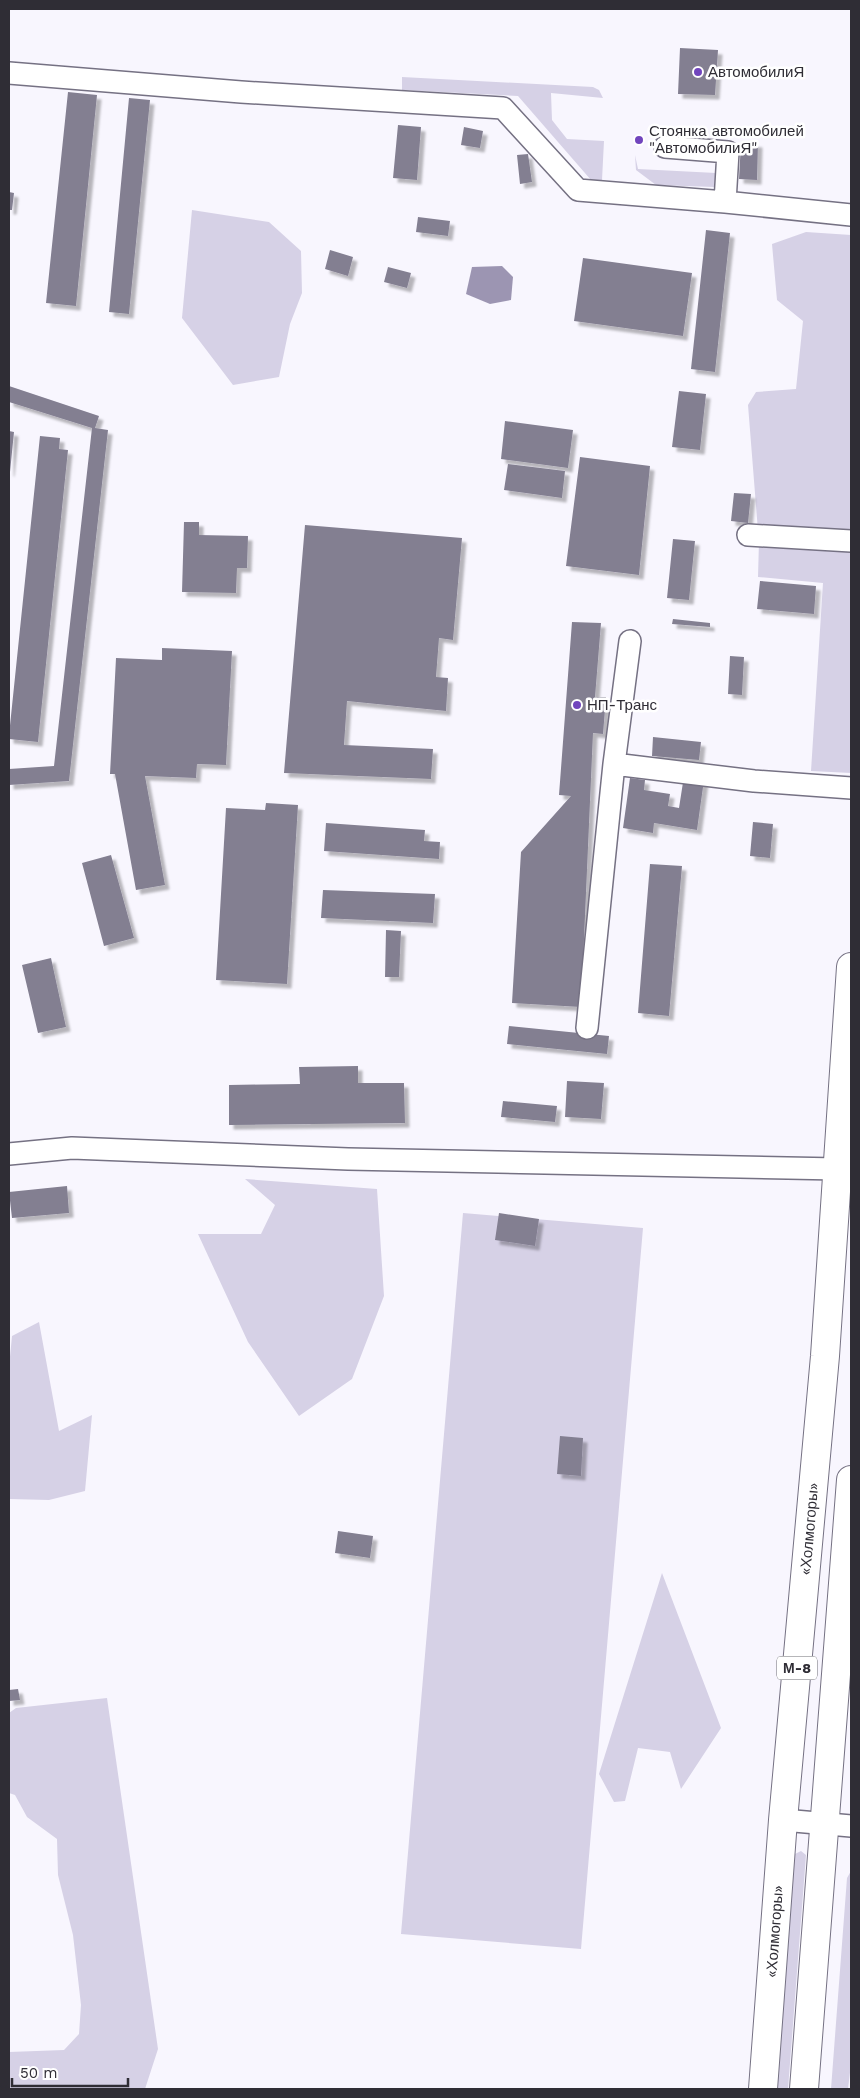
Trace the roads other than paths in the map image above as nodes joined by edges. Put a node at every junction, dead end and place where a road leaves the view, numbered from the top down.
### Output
1 (9, 73) edge
2 (665, 147) dead end
3 (725, 202) junction
4 (851, 215) edge
5 (748, 535) dead end
6 (851, 542) edge
7 (630, 640) dead end
8 (614, 764) junction
9 (851, 788) edge
10 (851, 967) edge
11 (587, 1028) dead end
12 (9, 1154) edge
13 (838, 1169) junction
14 (851, 1480) edge
15 (783, 1820) junction
16 (824, 1824) junction
17 (851, 1826) edge
18 (763, 2089) edge
19 (804, 2089) edge

1 - 3 street
2 - 3 street
3 - 4 street
5 - 6 street
7 - 8 street
8 - 9 street
8 - 11 street
10 - 13 highway, «Холмогоры» / М-8
12 - 13 street
13 - 15 highway, «Холмогоры» / М-8
14 - 16 highway, М-8
15 - 16 street
15 - 18 highway, «Холмогоры» / М-8
16 - 17 street
16 - 19 highway, М-8

